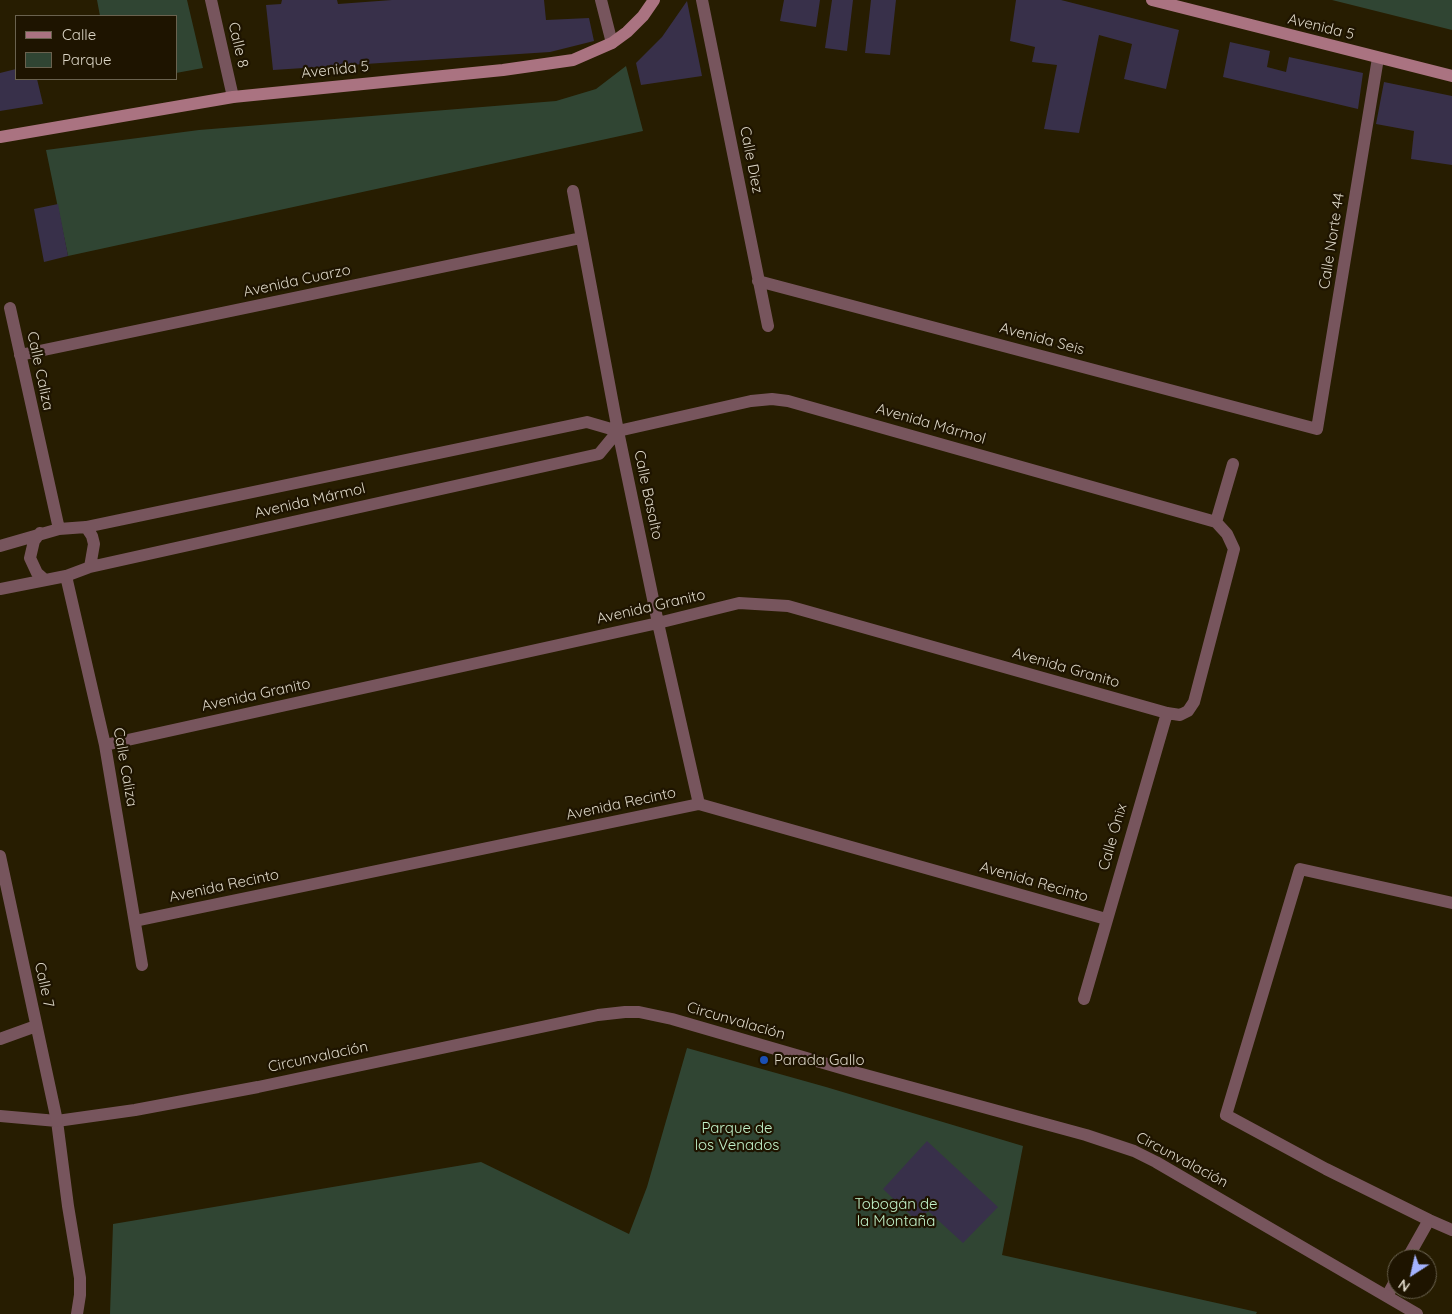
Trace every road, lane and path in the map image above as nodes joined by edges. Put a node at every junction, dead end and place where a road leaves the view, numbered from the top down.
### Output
1 (211, 0) edge
2 (601, 0) edge
3 (654, 0) edge
4 (702, 0) edge
5 (1152, 0) edge
6 (612, 43) junction
7 (1378, 58) junction
8 (1452, 76) edge
9 (233, 97) junction
10 (0, 137) edge
11 (572, 191) dead end
12 (581, 238) junction
13 (758, 282) junction
14 (10, 308) dead end
15 (768, 326) dead end
16 (20, 355) junction
17 (1317, 429) joint
18 (618, 431) junction
19 (1233, 464) dead end
20 (1216, 522) junction
21 (86, 527) junction
22 (59, 529) junction
23 (40, 533) junction
24 (0, 546) edge
25 (90, 567) junction
26 (66, 576) junction
27 (45, 580) junction
28 (0, 589) edge
29 (658, 623) junction
30 (1194, 702) joint
31 (1167, 713) junction
32 (105, 745) junction
33 (699, 804) junction
34 (0, 856) edge
35 (1452, 903) edge
36 (1106, 919) junction
37 (135, 921) junction
38 (142, 965) dead end
39 (1084, 999) dead end
40 (36, 1026) junction
41 (0, 1038) edge
42 (0, 1116) edge
43 (57, 1121) junction
44 (1429, 1220) junction
45 (1452, 1230) edge
46 (1413, 1249) edge
47 (1387, 1296) edge
48 (1392, 1299) edge
49 (77, 1314) edge
50 (1417, 1314) edge

1 - 9 street, Calle 8
2 - 6 street
3 - 6 main road, Avenida 5
4 - 13 street, Calle Diez
5 - 7 main road, Avenida 5
6 - 9 main road, Avenida 5
7 - 8 main road, Avenida 5
7 - 17 street, Calle Norte 44
9 - 10 main road, Avenida 5
11 - 12 street, Calle Basalto
12 - 16 street, Avenida Cuarzo
12 - 18 street, Calle Basalto
13 - 15 street, Calle Diez
13 - 17 street, Avenida Seis
14 - 16 street, Calle Caliza
16 - 22 street, Calle Caliza
18 - 20 street, Avenida Mármol
18 - 21 street, Avenida Mármol
18 - 25 street, Avenida Mármol
18 - 29 street, Calle Basalto
19 - 20 street
20 - 30 street, Avenida Mármol
21 - 22 street, Avenida Mármol
21 - 25 street
22 - 23 street
23 - 24 street
23 - 27 street
25 - 26 street, Avenida Mármol
26 - 27 street, Avenida Mármol
26 - 32 street, Calle Caliza
27 - 28 street, Avenida Mármol
29 - 31 street, Avenida Granito
29 - 32 street, Avenida Granito
29 - 33 street, Calle Basalto
30 - 31 street, Avenida Granito
31 - 36 street, Calle Ónix
32 - 37 street, Calle Caliza
33 - 36 street, Avenida Recinto
33 - 37 street, Avenida Recinto
34 - 40 street, Calle 7
35 - 44 street
36 - 39 street, Calle Ónix
37 - 38 street, Calle Caliza
40 - 41 street
40 - 43 street, Calle 7
42 - 43 street, Circunvalación
43 - 47 street, Circunvalación
43 - 49 street, Calle 7
44 - 45 street
44 - 46 street
48 - 50 street, Circunvalación

